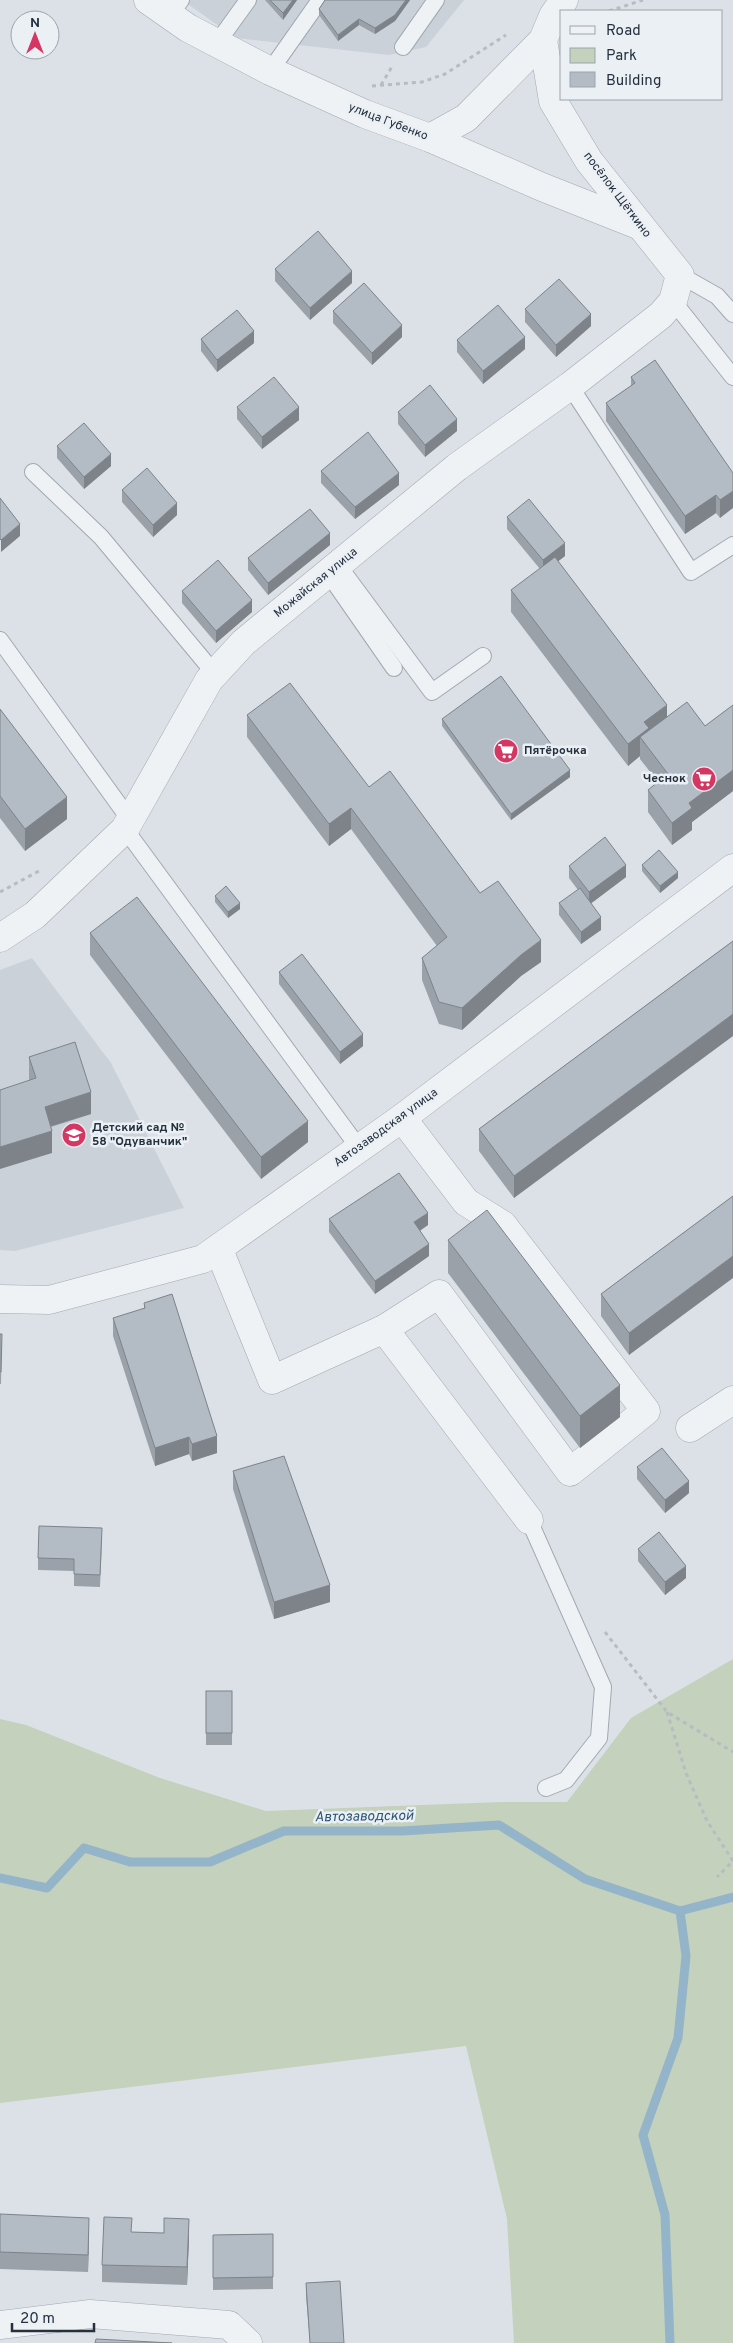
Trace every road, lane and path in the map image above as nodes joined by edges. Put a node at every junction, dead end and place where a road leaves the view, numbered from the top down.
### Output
1 (248, 0) edge
2 (320, 0) edge
3 (436, 0) edge
4 (564, 0) edge
5 (643, 0) edge
6 (166, 5) edge
7 (612, 10) edge
8 (508, 34) dead end
9 (543, 40) junction
10 (217, 43) junction
11 (403, 47) joint
12 (270, 72) junction
13 (362, 86) dead end
14 (381, 86) junction
15 (365, 114) junction
16 (430, 138) junction
17 (638, 224) junction
18 (680, 275) junction
19 (673, 301) junction
20 (733, 314) edge
21 (733, 377) edge
22 (570, 386) junction
23 (33, 472) dead end
24 (733, 545) edge
25 (337, 576) junction
26 (0, 640) edge
27 (483, 656) dead end
28 (394, 668) dead end
29 (215, 674) junction
30 (127, 824) junction
31 (733, 868) edge
32 (0, 938) edge
33 (402, 1118) junction
34 (360, 1148) junction
35 (219, 1250) junction
36 (0, 1298) edge
37 (384, 1329) junction
38 (733, 1400) edge
39 (690, 1428) dead end
40 (528, 1520) joint
41 (603, 1629) dead end
42 (667, 1712) junction
43 (733, 1752) edge
44 (546, 1788) dead end
45 (717, 1877) dead end
46 (0, 2325) edge
47 (248, 2343) edge

1 - 10 lane
2 - 12 lane
3 - 11 lane
4 - 9 street, посёлок Щёткино
5 - 7 path
6 - 10 street, улица Губенко
8 - 14 path
9 - 16 street
9 - 17 street, посёлок Щёткино
10 - 12 street, улица Губенко
11 - 14 path
12 - 15 street, улица Губенко
13 - 14 path
14 - 15 path
15 - 16 street, улица Губенко
16 - 17 street, улица Губенко
17 - 18 street, посёлок Щёткино
18 - 19 street, Можайская улица
18 - 20 lane
19 - 21 lane
19 - 22 street, Можайская улица
22 - 24 lane
22 - 25 street, Можайская улица
23 - 29 lane
25 - 27 lane
25 - 28 lane
25 - 29 street, Можайская улица
26 - 30 lane
29 - 30 street, Можайская улица
30 - 32 street, Можайская улица
30 - 34 lane
31 - 33 street, Автозаводская улица
33 - 34 street, Автозаводская улица
33 - 37 street
34 - 35 street, Автозаводская улица
35 - 36 street, Автозаводская улица
35 - 37 street
37 - 40 street
38 - 39 street
40 - 44 lane
41 - 42 path
42 - 43 path
42 - 45 path
46 - 47 street

